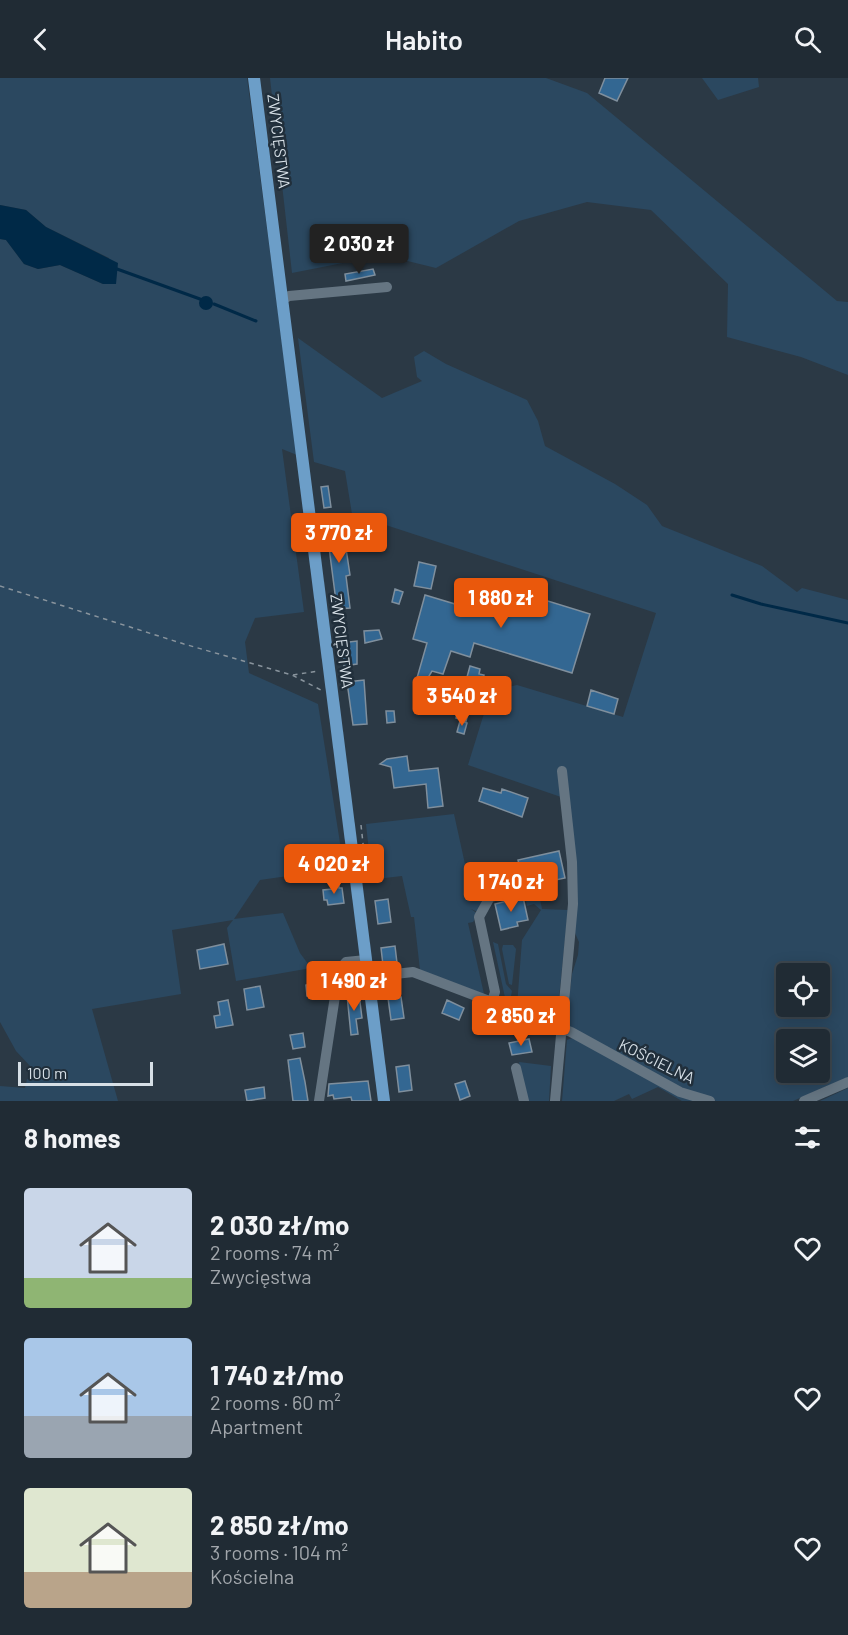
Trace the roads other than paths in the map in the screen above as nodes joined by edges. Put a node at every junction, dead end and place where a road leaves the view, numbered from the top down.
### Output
1 (254, 78) edge
2 (387, 286) dead end
3 (283, 299) junction
4 (562, 771) dead end
5 (522, 890) dead end
6 (366, 960) junction
7 (369, 977) junction
8 (492, 1001) junction
9 (561, 1029) junction
10 (516, 1068) dead end
11 (848, 1082) edge
12 (319, 1101) edge
13 (384, 1101) edge
14 (524, 1101) edge
15 (555, 1101) edge
16 (710, 1101) edge
17 (804, 1101) edge

1 - 3 main road, ZWYCIĘSTWA
2 - 3 street
3 - 6 main road, ZWYCIĘSTWA
4 - 9 street
5 - 8 street
6 - 7 main road, ZWYCIĘSTWA
6 - 12 street
7 - 8 street, KOŚCIELNA
7 - 13 main road, ZWYCIĘSTWA
8 - 9 street, KOŚCIELNA
9 - 15 street
9 - 16 street, KOŚCIELNA
10 - 14 street
11 - 17 street

